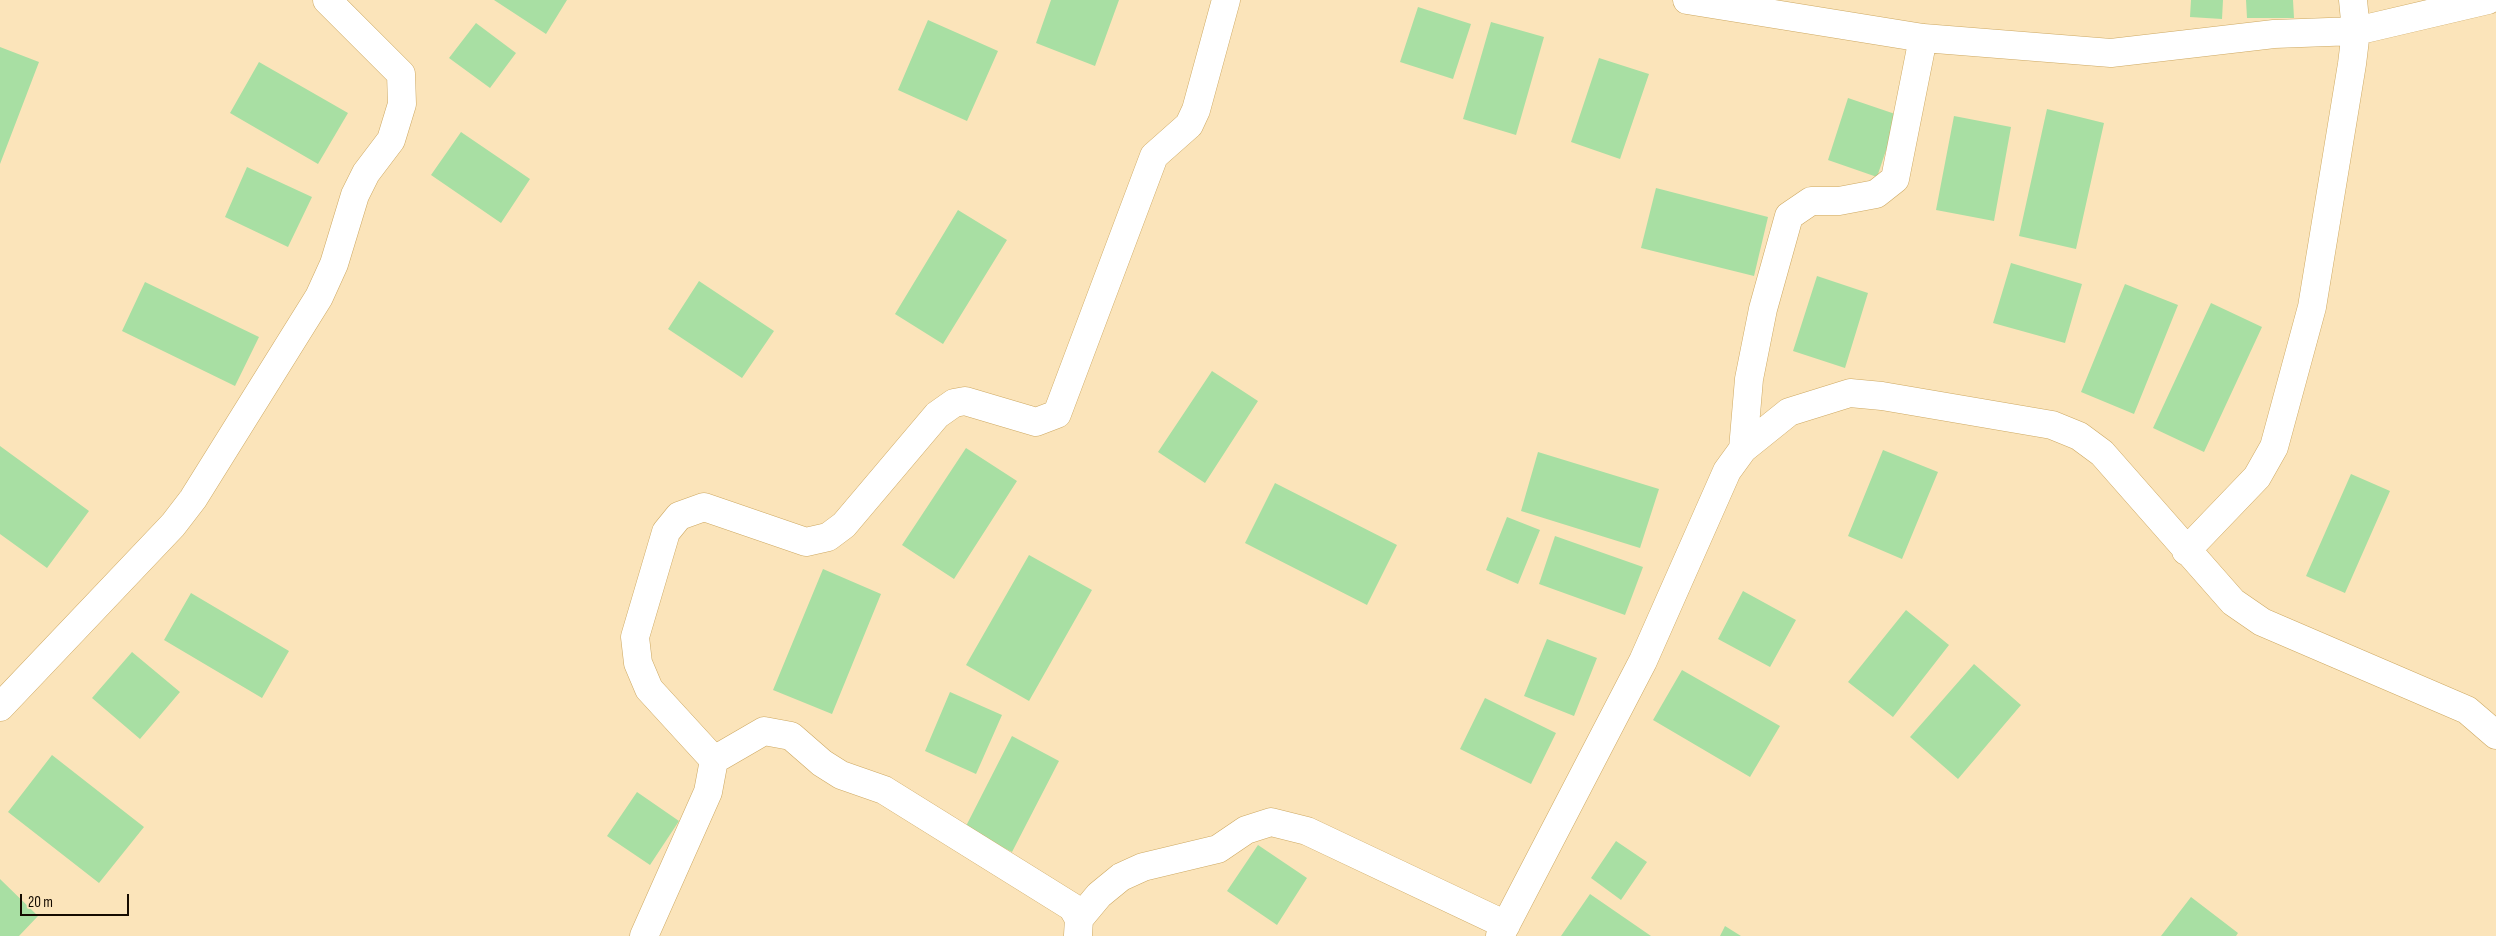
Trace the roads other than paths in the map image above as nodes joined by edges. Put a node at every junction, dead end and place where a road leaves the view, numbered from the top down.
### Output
1 (327, 0) edge
2 (1226, 0) edge
3 (1687, 0) edge
4 (2353, 0) edge
5 (2488, 0) edge
6 (2356, 31) junction
7 (1924, 38) junction
8 (1743, 449) junction
9 (2186, 550) junction
10 (0, 707) edge
11 (2496, 735) edge
12 (714, 760) junction
13 (1078, 928) edge
14 (1503, 930) edge
15 (644, 936) edge

1 - 10 street
2 - 12 street
3 - 7 street
4 - 6 street
5 - 6 street
6 - 7 street
6 - 9 street
7 - 8 street
8 - 9 street
8 - 14 street
9 - 11 street
12 - 13 street
12 - 15 street
13 - 14 street

